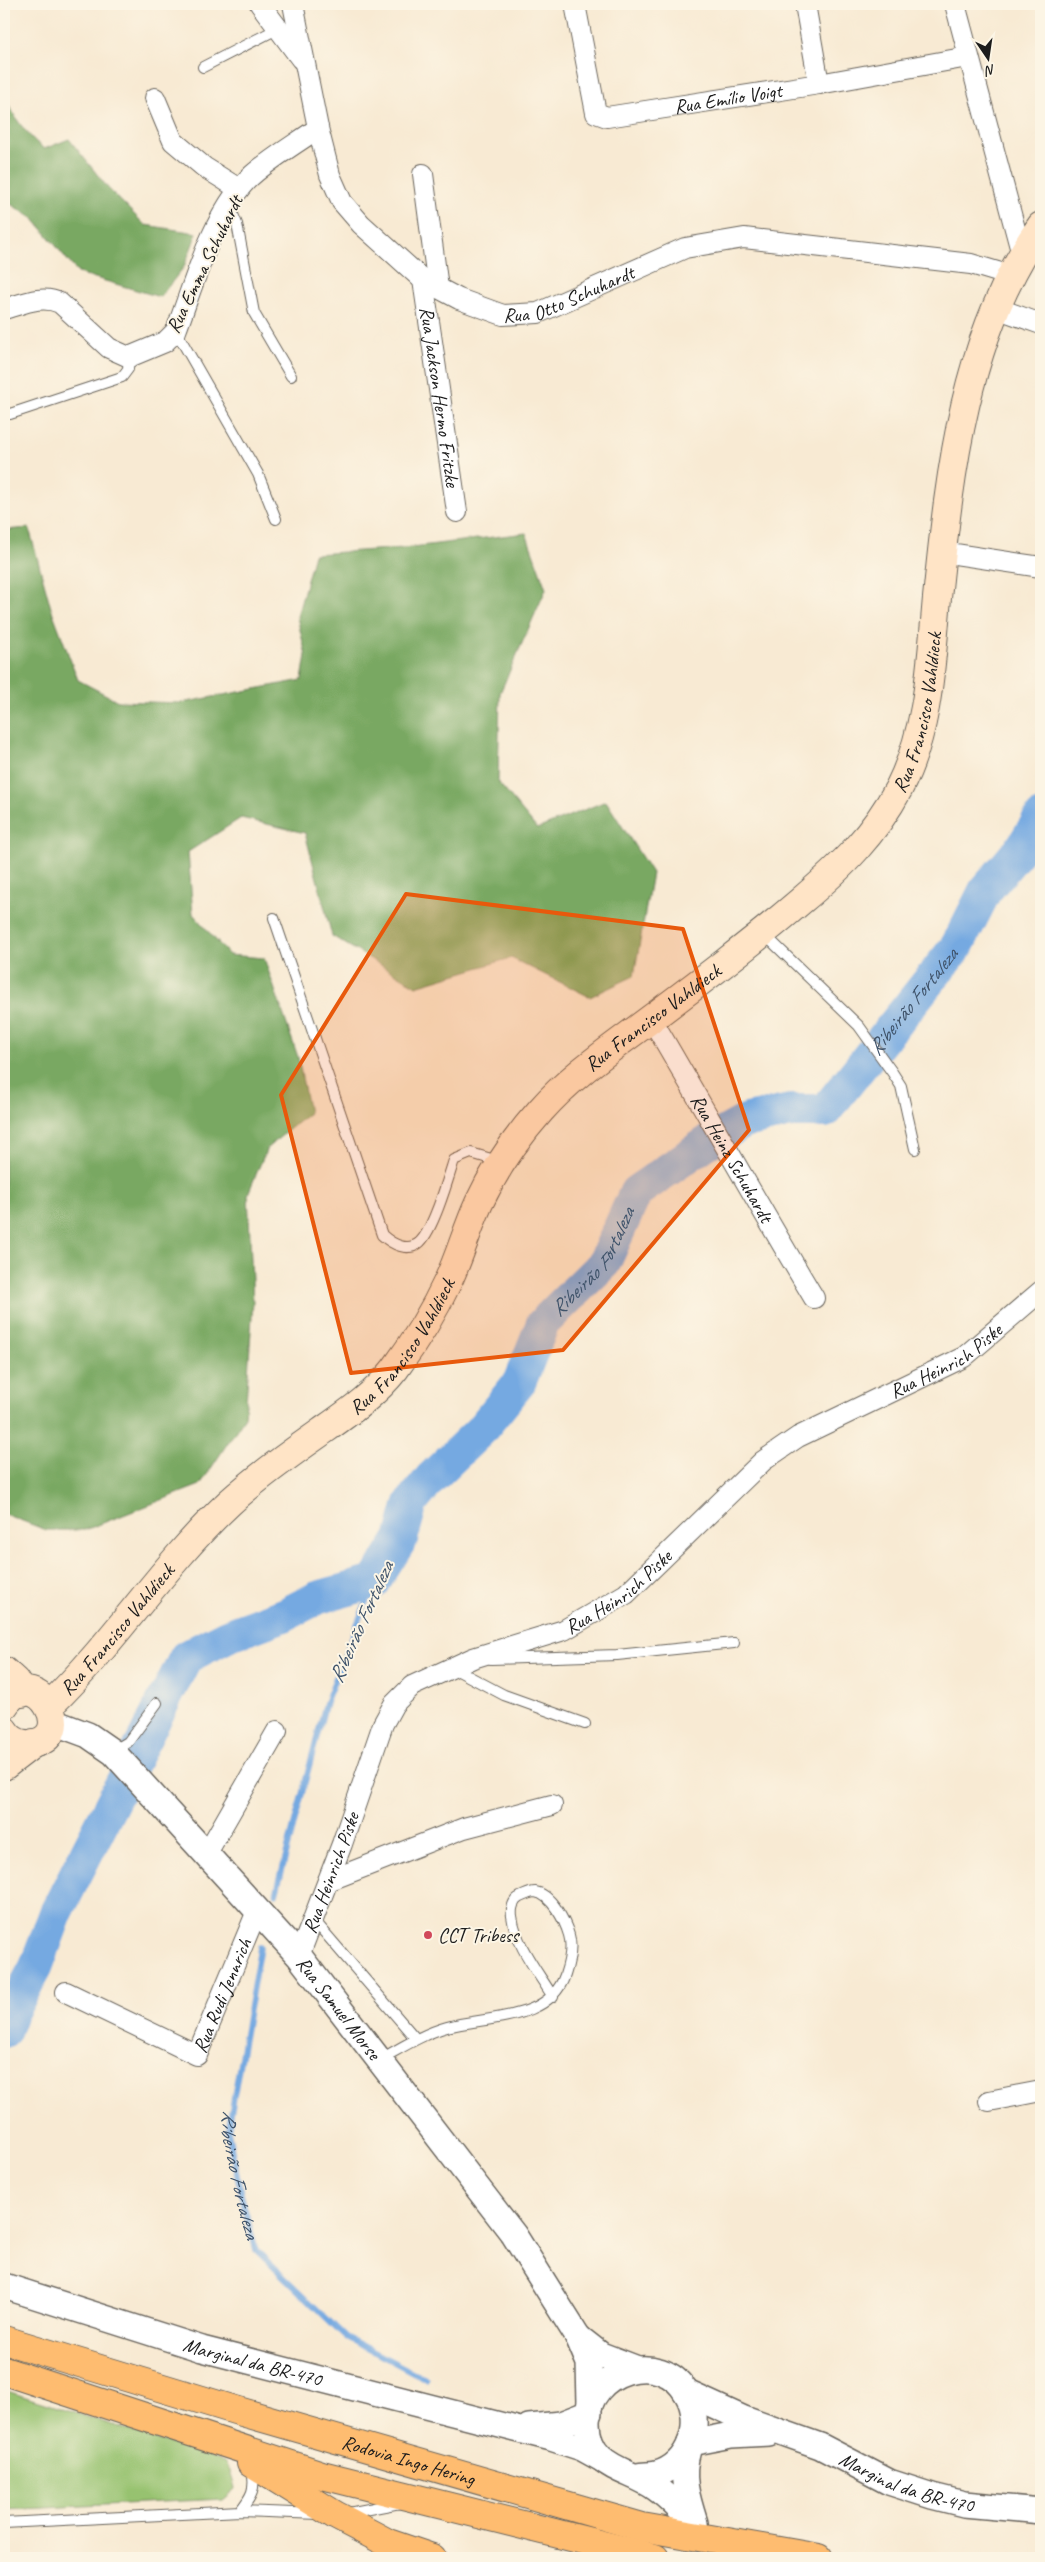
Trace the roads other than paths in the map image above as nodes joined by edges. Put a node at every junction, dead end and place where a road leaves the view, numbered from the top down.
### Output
1 (260, 4) edge
2 (293, 4) edge
3 (575, 4) edge
4 (805, 4) edge
5 (955, 4) edge
6 (278, 28) junction
7 (968, 57) junction
8 (304, 62) junction
9 (203, 67) dead end
10 (819, 84) junction
11 (155, 98) dead end
12 (318, 128) junction
13 (423, 174) dead end
14 (234, 197) junction
15 (1041, 226) edge
16 (1017, 266) junction
17 (431, 284) junction
18 (996, 308) junction
19 (4, 309) edge
20 (1041, 324) edge
21 (176, 331) junction
22 (129, 357) junction
23 (291, 376) dead end
24 (10, 414) dead end
25 (457, 512) dead end
26 (276, 519) dead end
27 (942, 552) junction
28 (1041, 567) edge
29 (274, 918) dead end
30 (763, 933) junction
31 (651, 1018) junction
32 (915, 1149) dead end
33 (502, 1162) junction
34 (1041, 1291) edge
35 (814, 1298) dead end
36 (734, 1643) dead end
37 (473, 1658) junction
38 (453, 1668) junction
39 (4, 1671) edge
40 (157, 1703) dead end
41 (51, 1714) junction
42 (7, 1716) edge
43 (585, 1724) dead end
44 (277, 1730) dead end
45 (34, 1743) junction
46 (113, 1752) junction
47 (4, 1764) edge
48 (552, 1805) dead end
49 (207, 1853) junction
50 (328, 1881) junction
51 (257, 1912) junction
52 (313, 1919) junction
53 (299, 1956) junction
54 (66, 1992) dead end
55 (553, 1997) junction
56 (416, 2039) junction
57 (379, 2060) junction
58 (1041, 2091) edge
59 (989, 2101) dead end
60 (4, 2286) edge
61 (578, 2337) junction
62 (4, 2340) edge
63 (635, 2368) junction
64 (4, 2371) edge
65 (687, 2393) junction
66 (589, 2408) junction
67 (504, 2427) junction
68 (777, 2432) junction
69 (229, 2443) junction
70 (689, 2446) junction
71 (602, 2459) junction
72 (250, 2462) junction
73 (637, 2476) junction
74 (420, 2499) junction
75 (240, 2511) junction
76 (1041, 2511) edge
77 (336, 2515) junction
78 (4, 2523) edge
79 (432, 2558) edge
80 (655, 2558) edge
81 (819, 2558) edge

1 - 6 street, Rua Otto Schuhardt
2 - 8 street
3 - 10 street, Rua Emílio Voigt
4 - 10 street
5 - 7 street
6 - 8 street, Rua Otto Schuhardt
6 - 9 lane
7 - 10 street, Rua Emílio Voigt
7 - 16 street
8 - 12 street, Rua Otto Schuhardt
11 - 14 street
12 - 14 street, Rua Emma Schuhardt
12 - 17 street, Rua Otto Schuhardt
13 - 17 street, Rua Jackson Hermo Fritzke
14 - 21 street, Rua Emma Schuhardt
14 - 23 lane
15 - 16 main road, Rua Francisco Vahldieck
16 - 17 street, Rua Otto Schuhardt
16 - 18 main road, Rua Francisco Vahldieck
17 - 25 street, Rua Jackson Hermo Fritzke
18 - 20 street
18 - 27 main road, Rua Francisco Vahldieck
19 - 22 street
21 - 22 street, Rua Emma Schuhardt
21 - 26 lane
22 - 24 lane
27 - 28 street
27 - 30 main road, Rua Francisco Vahldieck
29 - 33 lane
30 - 31 main road, Rua Francisco Vahldieck
30 - 32 lane
31 - 33 main road, Rua Francisco Vahldieck
31 - 35 street, Rua Heinz Schuhardt
33 - 41 main road, Rua Francisco Vahldieck
34 - 37 street, Rua Heinrich Piske
36 - 37 lane
37 - 38 street, Rua Heinrich Piske
38 - 43 lane
38 - 50 street, Rua Heinrich Piske
39 - 42 main road
40 - 46 lane
41 - 42 main road, Rua Francisco Vahldieck
41 - 45 main road, Rua Francisco Vahldieck
41 - 46 street, Rua Samuel Morse
42 - 45 main road
44 - 49 street
45 - 47 main road, Rua Francisco Vahldieck
46 - 49 street, Rua Samuel Morse
48 - 50 street
49 - 51 street, Rua Samuel Morse
50 - 52 street, Rua Heinrich Piske
51 - 53 street, Rua Samuel Morse
51 - 54 street, Rua Rudi Jennrich
52 - 53 street, Rua Heinrich Piske
52 - 56 lane
53 - 57 street, Rua Samuel Morse
55 - 55 lane
55 - 56 lane
56 - 57 lane
57 - 61 street, Rua Samuel Morse
58 - 59 street
60 - 67 street, Marginal da BR-470
61 - 63 street, Rua Samuel Morse
61 - 66 street, Rua Samuel Morse
62 - 81 highway, Rodovia Ingo Hering
63 - 65 street
63 - 66 street
64 - 69 highway, Rodovia Ingo Hering
65 - 68 street, Marginal da BR-470
65 - 70 street
66 - 67 street, Marginal da BR-470
66 - 71 street
67 - 71 street, Marginal da BR-470
68 - 70 street, Marginal da BR-470
68 - 76 street, Marginal da BR-470
69 - 72 highway
69 - 74 highway, Rodovia Ingo Hering
70 - 73 street
70 - 73 street
71 - 73 street
72 - 75 lane
72 - 77 highway
74 - 77 lane
74 - 80 highway, Rodovia Ingo Hering
75 - 77 lane
75 - 78 lane
77 - 79 highway

